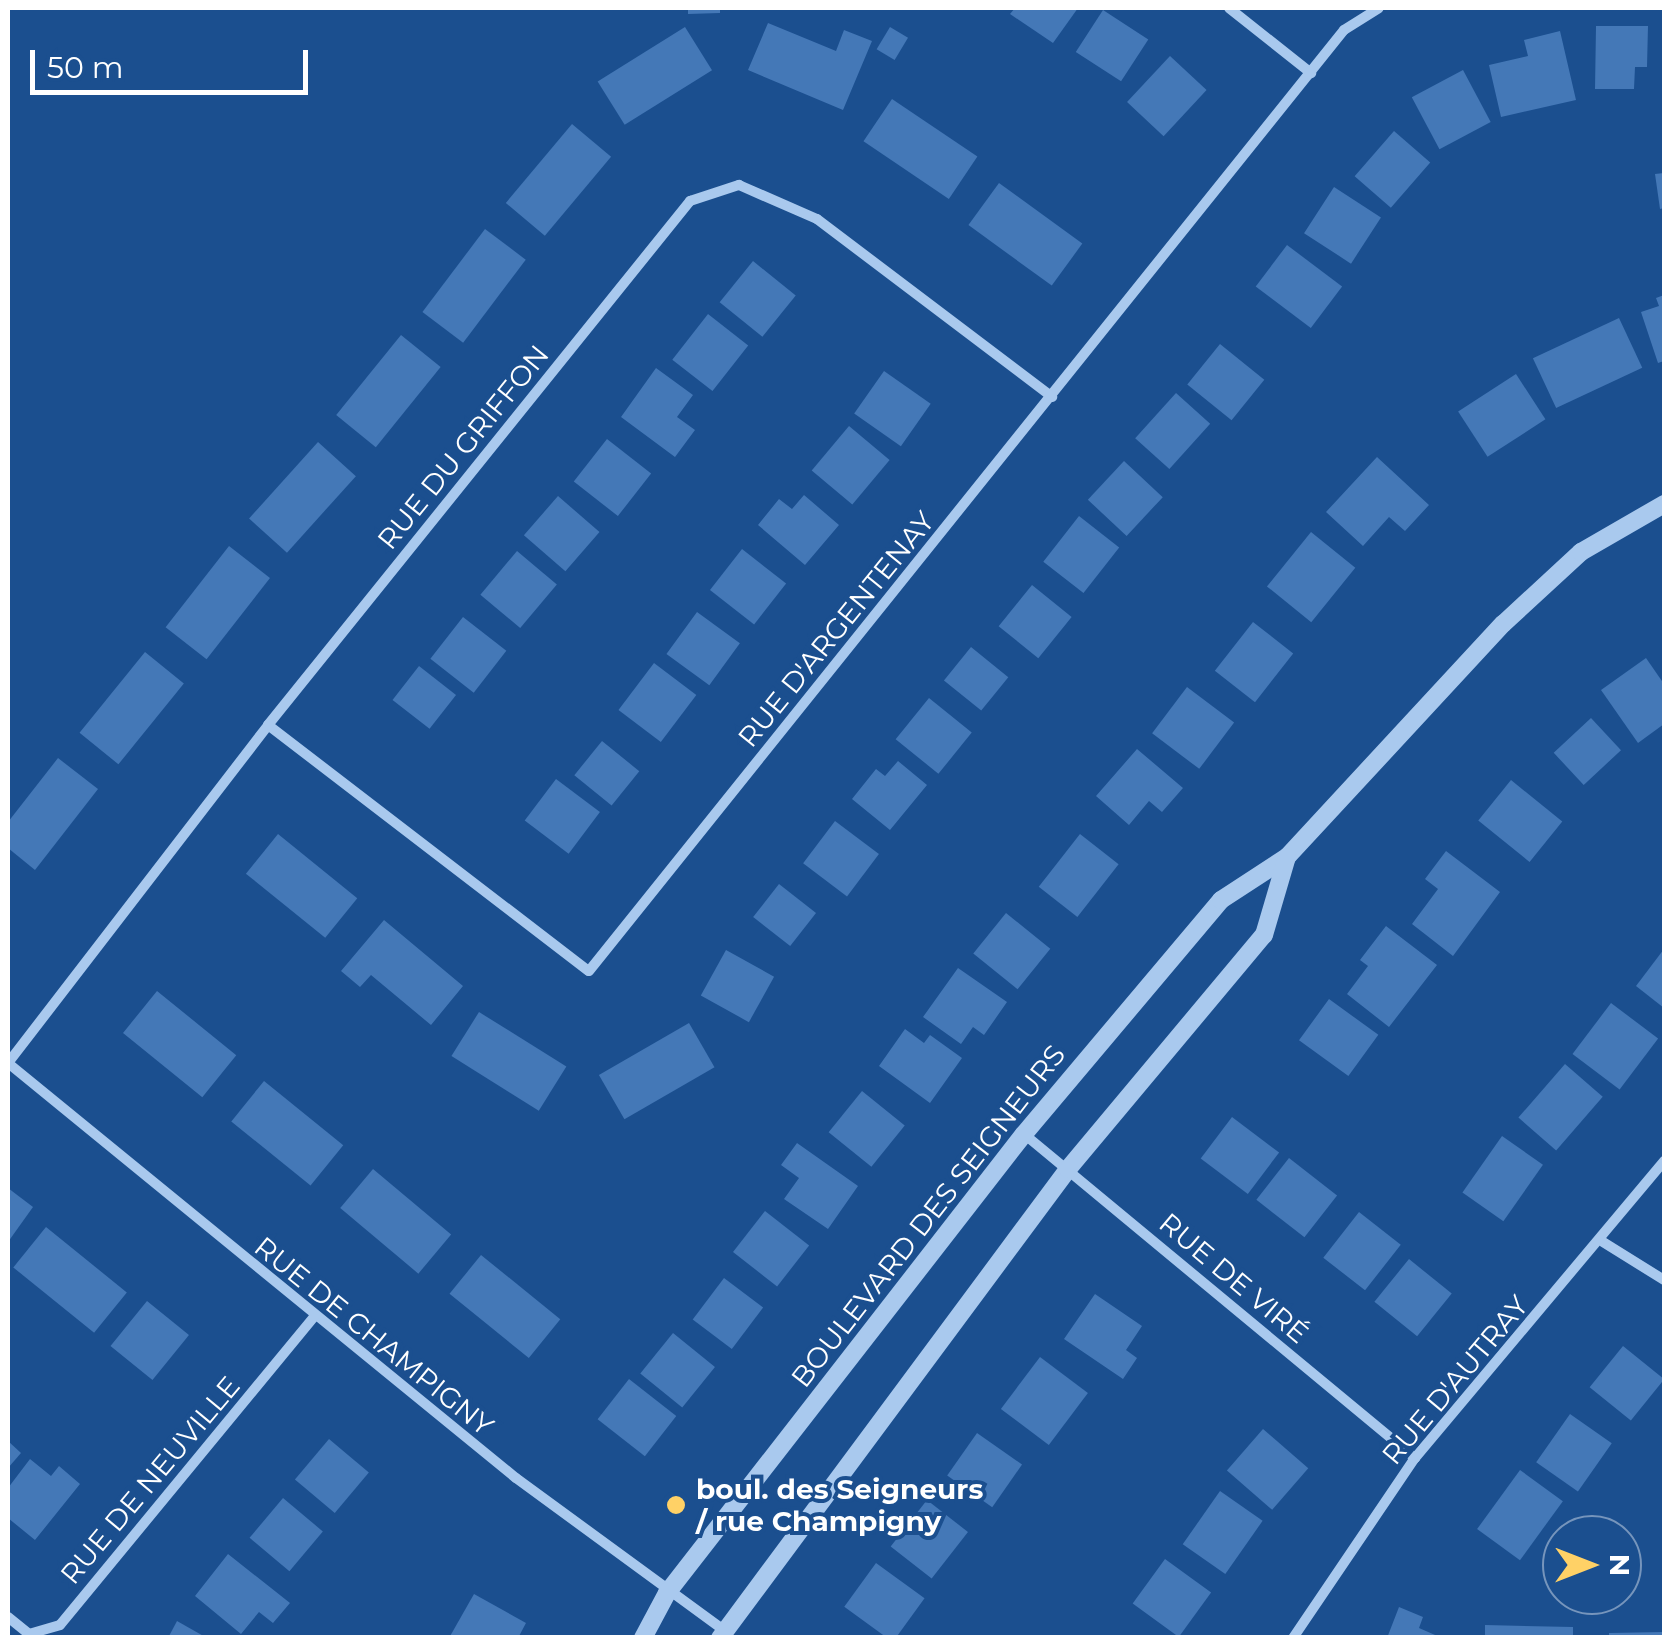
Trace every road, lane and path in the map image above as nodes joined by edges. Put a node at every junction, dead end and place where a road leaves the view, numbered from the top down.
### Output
1 (1228, 8) edge
2 (1378, 8) edge
3 (1311, 73) junction
4 (1052, 397) junction
5 (1664, 504) edge
6 (268, 725) junction
7 (1287, 856) junction
8 (8, 1063) edge
9 (1024, 1134) junction
10 (1664, 1161) edge
11 (1068, 1169) junction
12 (1602, 1242) junction
13 (1664, 1280) edge
14 (313, 1318) junction
15 (1416, 1458) junction
16 (667, 1594) junction
17 (8, 1617) edge
18 (722, 1634) edge
19 (642, 1638) edge
20 (1293, 1638) edge

1 - 3 street
2 - 3 street, RUE D'ARGENTENAY
3 - 4 street, RUE D'ARGENTENAY
4 - 6 street, RUE DU GRIFFON
4 - 6 street, RUE D'ARGENTENAY
5 - 7 street, BOULEVARD DES SEIGNEURS
6 - 8 street, RUE DU GRIFFON
7 - 9 street, BOULEVARD DES SEIGNEURS
7 - 11 street, BOULEVARD DES SEIGNEURS
8 - 14 street, RUE DE CHAMPIGNY
9 - 11 street, RUE DE VIRÉ
9 - 16 street, BOULEVARD DES SEIGNEURS
10 - 12 street, RUE D'AUTRAY
11 - 15 street, RUE DE VIRÉ
11 - 18 street, BOULEVARD DES SEIGNEURS
12 - 13 street
12 - 15 street, RUE D'AUTRAY
14 - 16 street, RUE DE CHAMPIGNY
14 - 17 street, RUE DE NEUVILLE
15 - 20 street, RUE D'AUTRAY
16 - 18 street, RUE DE CHAMPIGNY
16 - 19 street, BOULEVARD DES SEIGNEURS

